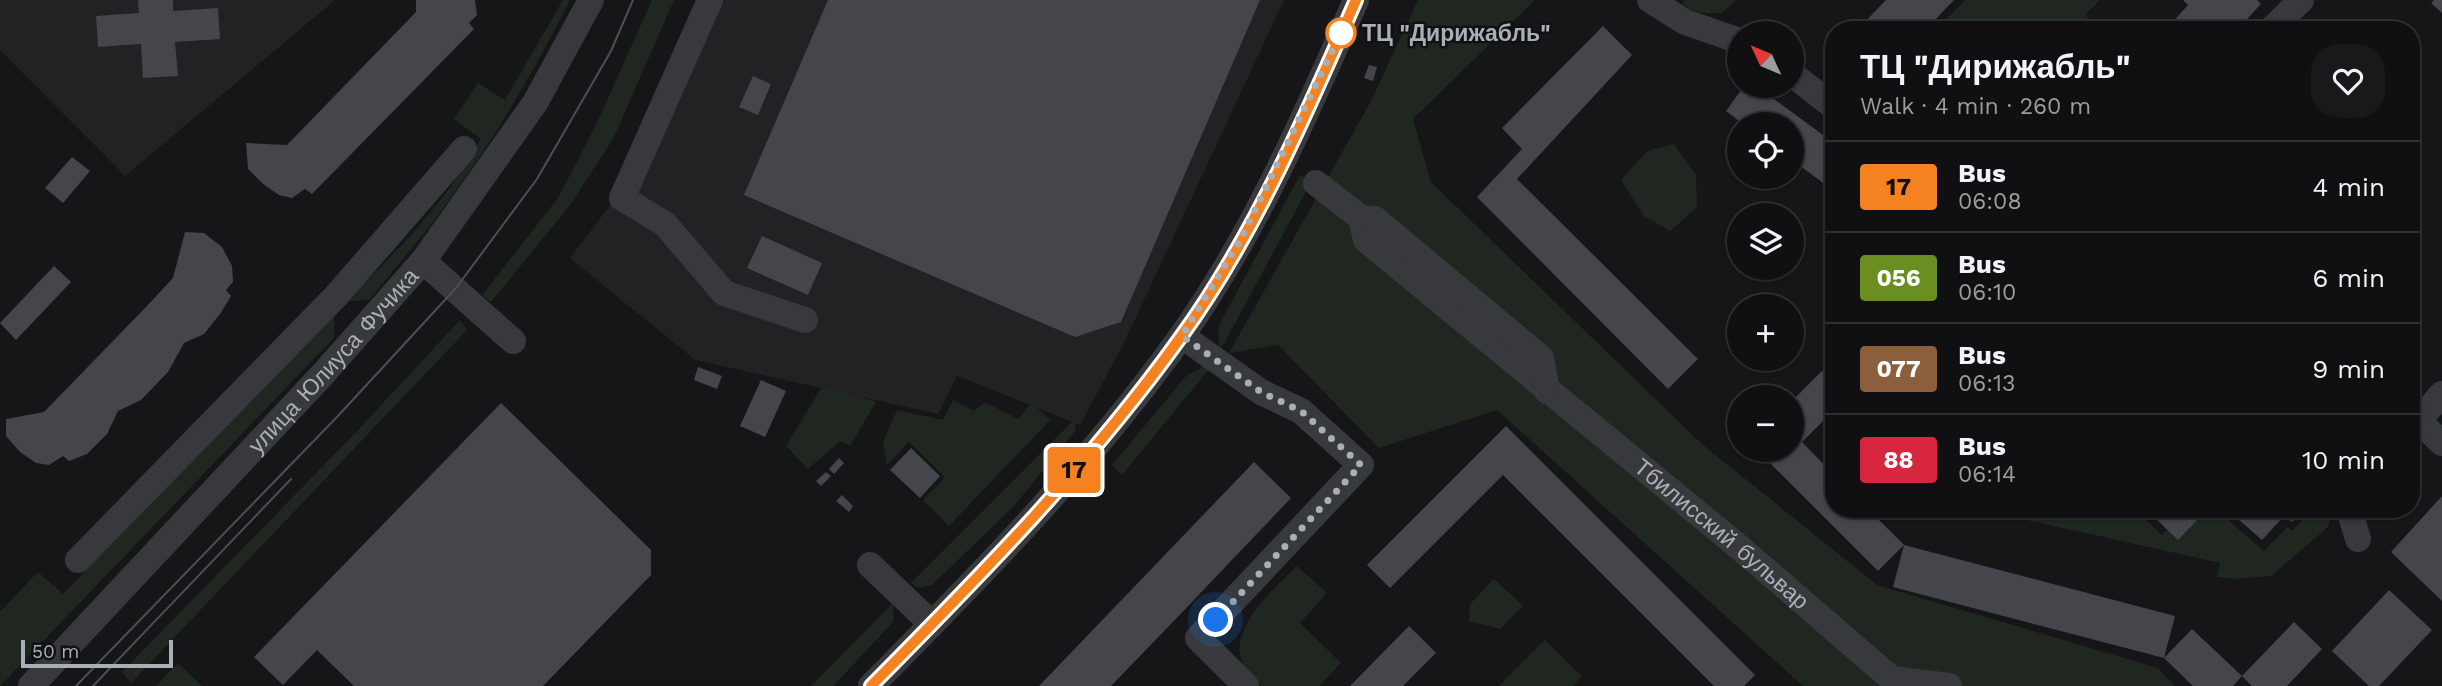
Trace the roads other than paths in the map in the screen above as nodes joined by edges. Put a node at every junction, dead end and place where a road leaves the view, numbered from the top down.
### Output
1 (590, 0) edge
2 (710, 0) edge
3 (1356, 0) edge
4 (1650, 0) edge
5 (2301, 0) edge
6 (2280, 21) edge
7 (1727, 37) edge
8 (1804, 83) edge
9 (1825, 100) edge
10 (464, 149) dead end
11 (1316, 183) dead end
12 (423, 261) junction
13 (805, 320) dead end
14 (1182, 336) junction
15 (513, 341) dead end
16 (2442, 394) edge
17 (2420, 414) edge
18 (2420, 423) edge
19 (2442, 443) edge
20 (2352, 518) edge
21 (2358, 539) dead end
22 (78, 560) dead end
23 (870, 565) dead end
24 (932, 624) junction
25 (1896, 682) edge
26 (31, 686) edge
27 (871, 686) edge
28 (1246, 686) edge
29 (1949, 686) edge

1 - 12 street, улица Юлиуса Фучика
2 - 13 street
3 - 14 street
4 - 7 street
5 - 6 street
8 - 9 street
10 - 22 street
11 - 25 street, Тбилисский бульвар
12 - 15 street
12 - 26 street, улица Юлиуса Фучика
14 - 24 street
14 - 28 street
16 - 17 street
18 - 19 street
20 - 21 street
23 - 24 street
24 - 27 street
25 - 29 street, Тбилисский бульвар

